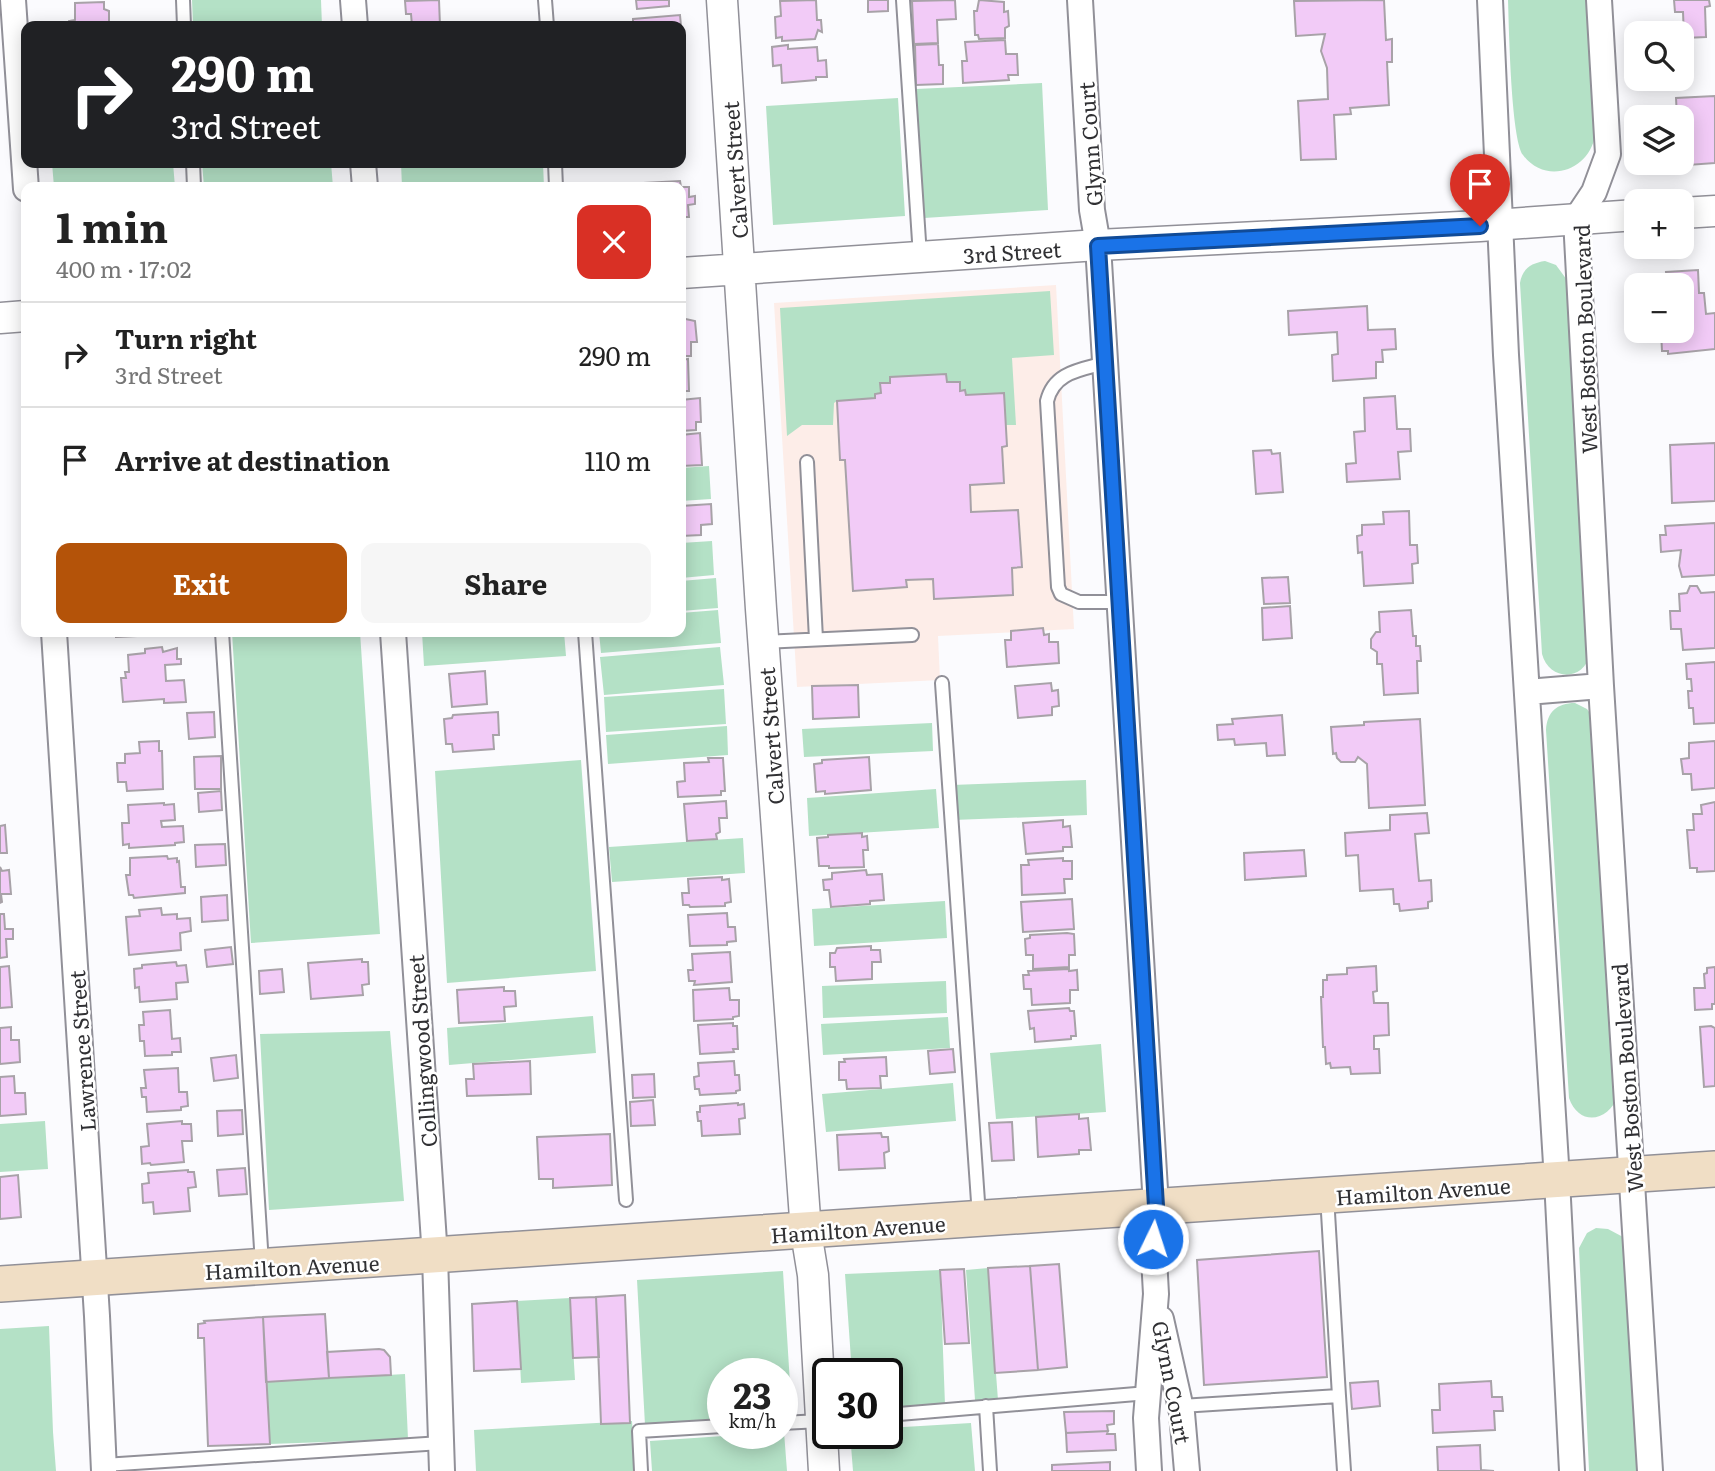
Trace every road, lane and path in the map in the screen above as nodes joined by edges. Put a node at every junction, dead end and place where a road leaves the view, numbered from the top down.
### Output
1 (13, 0) edge
2 (183, 0) edge
3 (353, 0) edge
4 (545, 0) edge
5 (722, 0) edge
6 (903, 0) edge
7 (1080, 0) edge
8 (1490, 0) edge
9 (1599, 0) edge
10 (184, 21) edge
11 (355, 21) edge
12 (547, 21) edge
13 (21, 116) edge
14 (1715, 211) edge
15 (1694, 212) edge
16 (1624, 216) edge
17 (1576, 219) junction
18 (1502, 225) junction
19 (1098, 246) junction
20 (920, 257) junction
21 (740, 268) junction
22 (686, 273) edge
23 (21, 316) edge
24 (0, 318) edge
25 (1105, 363) junction
26 (807, 462) dead end
27 (1120, 602) junction
28 (912, 635) dead end
29 (54, 637) edge
30 (222, 637) edge
31 (393, 637) edge
32 (585, 637) edge
33 (816, 639) junction
34 (763, 642) junction
35 (943, 684) dead end
36 (1601, 686) junction
37 (1527, 692) junction
38 (1715, 1169) edge
39 (1630, 1175) junction
40 (1557, 1180) junction
41 (1326, 1196) junction
42 (626, 1200) dead end
43 (1156, 1206) junction
44 (979, 1220) junction
45 (806, 1232) junction
46 (435, 1257) junction
47 (263, 1268) junction
48 (94, 1277) junction
49 (0, 1284) edge
50 (1156, 1294) junction
51 (819, 1358) edge
52 (1148, 1393) junction
53 (1339, 1396) junction
54 (986, 1406) junction
55 (1181, 1406) junction
56 (903, 1414) edge
57 (707, 1427) edge
58 (441, 1443) junction
59 (824, 1449) edge
60 (273, 1455) junction
61 (104, 1468) edge
62 (274, 1471) edge
63 (442, 1471) edge
64 (641, 1471) edge
65 (824, 1471) edge
66 (990, 1471) edge
67 (1149, 1471) edge
68 (1187, 1471) edge
69 (1344, 1471) edge
70 (1572, 1471) edge
71 (1650, 1471) edge

1 - 13 street
2 - 10 lane
3 - 11 street
4 - 12 lane
5 - 21 street, Calvert Street
6 - 20 lane
7 - 19 street, Glynn Court
8 - 18 street
9 - 17 street, West Boston Boulevard
14 - 15 street
16 - 17 street, 3rd Street
17 - 18 street, 3rd Street
17 - 36 street, West Boston Boulevard
18 - 19 street, 3rd Street
18 - 37 street
19 - 20 street, 3rd Street
19 - 25 street, Glynn Court
20 - 21 street, 3rd Street
21 - 22 street, 3rd Street
21 - 34 street, Calvert Street
23 - 24 street
25 - 27 street, Glynn Court
25 - 27 lane
26 - 33 lane
27 - 43 street, Glynn Court
28 - 33 lane
29 - 48 street, Lawrence Street
30 - 47 lane
31 - 46 street, Collingwood Street
32 - 42 lane
33 - 34 lane
34 - 45 street, Calvert Street
35 - 44 lane
36 - 37 street
36 - 39 street, West Boston Boulevard
37 - 40 street
38 - 39 main road, Hamilton Avenue
39 - 40 main road, Hamilton Avenue
39 - 71 street, West Boston Boulevard
40 - 41 main road, Hamilton Avenue
40 - 70 street
41 - 43 main road, Hamilton Avenue
41 - 53 lane
43 - 44 main road, Hamilton Avenue
43 - 50 street, Glynn Court
44 - 45 main road, Hamilton Avenue
45 - 46 main road, Hamilton Avenue
45 - 51 street, Calvert Street
46 - 47 main road, Hamilton Avenue
46 - 58 street, Collingwood Street
47 - 48 main road, Hamilton Avenue
48 - 49 main road, Hamilton Avenue
48 - 61 street, Lawrence Street
50 - 52 street, Glynn Court
50 - 55 street, Glynn Court
52 - 54 lane
52 - 67 street, Glynn Court
53 - 55 lane
53 - 69 lane
54 - 56 lane
54 - 66 lane
55 - 68 street, Glynn Court
57 - 64 lane
58 - 60 lane
58 - 63 street, Collingwood Street
59 - 65 street, Calvert Street
60 - 61 lane
60 - 62 lane

